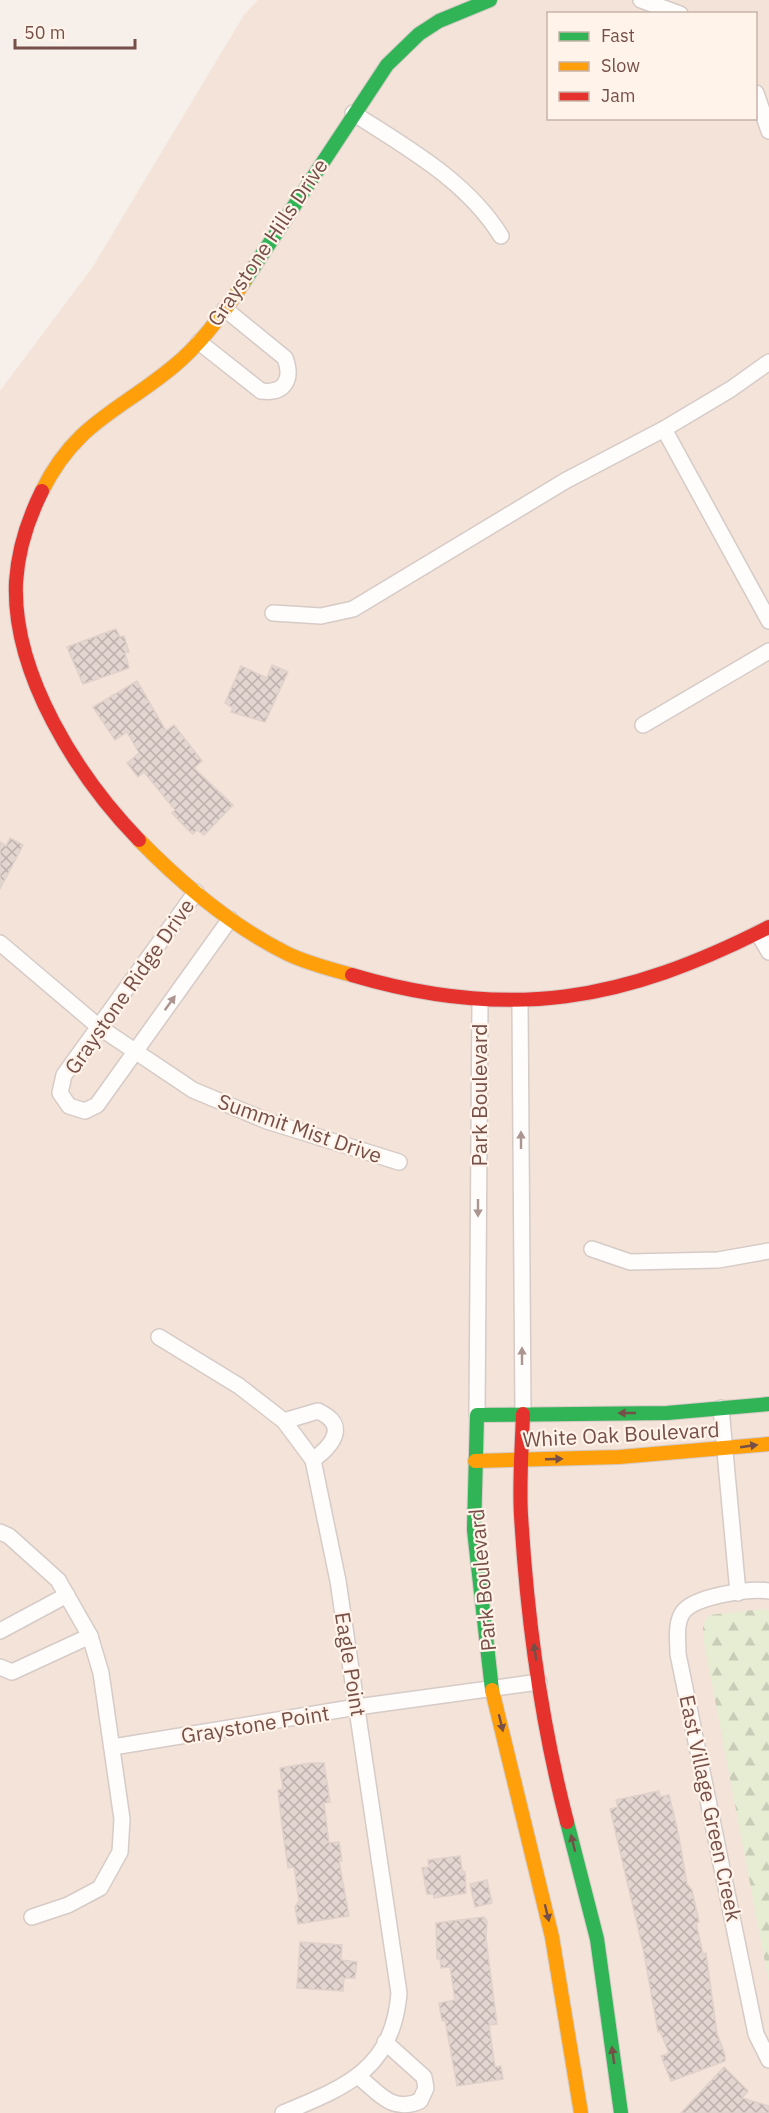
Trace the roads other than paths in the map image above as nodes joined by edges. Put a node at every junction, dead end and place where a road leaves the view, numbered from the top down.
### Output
1 (490, 0) edge
2 (641, 0) edge
3 (674, 12) edge
4 (757, 96) edge
5 (353, 113) junction
6 (769, 131) edge
7 (501, 236) dead end
8 (225, 309) junction
9 (199, 342) junction
10 (769, 362) edge
11 (664, 429) junction
12 (273, 613) dead end
13 (769, 621) edge
14 (769, 651) edge
15 (643, 725) dead end
16 (196, 892) junction
17 (230, 919) junction
18 (764, 930) edge
19 (0, 943) edge
20 (769, 952) edge
21 (480, 1002) junction
22 (520, 1003) junction
23 (99, 1027) junction
24 (136, 1050) junction
25 (399, 1162) dead end
26 (592, 1249) dead end
27 (769, 1251) edge
28 (159, 1337) dead end
29 (769, 1404) edge
30 (721, 1408) junction
31 (523, 1414) junction
32 (477, 1415) junction
33 (284, 1421) junction
34 (769, 1444) edge
35 (723, 1450) junction
36 (313, 1460) junction
37 (523, 1460) junction
38 (475, 1461) junction
39 (0, 1532) edge
40 (769, 1591) edge
41 (738, 1593) junction
42 (67, 1595) junction
43 (0, 1631) edge
44 (90, 1636) junction
45 (0, 1667) edge
46 (539, 1682) junction
47 (492, 1688) junction
48 (357, 1707) junction
49 (113, 1748) junction
50 (32, 1917) dead end
51 (385, 2042) junction
52 (769, 2060) edge
53 (359, 2077) junction
54 (283, 2113) edge
55 (581, 2113) edge
56 (621, 2113) edge

1 - 5 street, Graystone Hills Drive
2 - 3 street
4 - 6 street
5 - 7 street
5 - 8 street, Graystone Hills Drive
8 - 9 street, Graystone Hills Drive
8 - 9 street
9 - 16 street, Graystone Hills Drive
10 - 11 street
11 - 12 street
11 - 13 street
14 - 15 street
16 - 17 street, Graystone Hills Drive
16 - 23 street, Graystone Ridge Drive
17 - 21 street, Graystone Hills Drive
24 -> 17 street, Graystone Ridge Drive
18 - 20 street
18 - 22 street, Graystone Hills Drive
19 - 23 street, Summit Mist Drive
21 - 22 street, Graystone Hills Drive
21 -> 32 street, Park Boulevard
31 -> 22 street, Park Boulevard
23 - 24 street, Summit Mist Drive
23 - 24 street, Graystone Ridge Drive
24 - 25 street, Summit Mist Drive
26 - 27 street
28 - 33 street, Eagle Point
29 - 30 street, White Oak Boulevard
30 -> 31 street, White Oak Boulevard
30 - 35 street
31 - 32 street, White Oak Boulevard
31 - 37 street, Park Boulevard
32 - 38 street, Park Boulevard
33 - 36 street, Eagle Point
33 - 36 street
35 -> 34 street, White Oak Boulevard
37 -> 35 street, White Oak Boulevard
35 - 41 street
36 - 48 street, Eagle Point
37 - 38 street, White Oak Boulevard
46 -> 37 street, Park Boulevard
38 - 47 street, Park Boulevard
39 - 42 street
40 - 41 street, East Village Green Creek
41 - 52 street, East Village Green Creek
42 - 43 street
42 - 44 street
44 - 45 street
44 - 49 street
46 - 47 street, Graystone Point
56 -> 46 street, Park Boulevard
47 - 48 street, Graystone Point
47 -> 55 street, Park Boulevard
48 - 49 street, Graystone Point
48 - 51 street, Eagle Point
49 - 50 street
51 - 53 street, Eagle Point
51 - 53 street
53 - 54 street, Eagle Point

